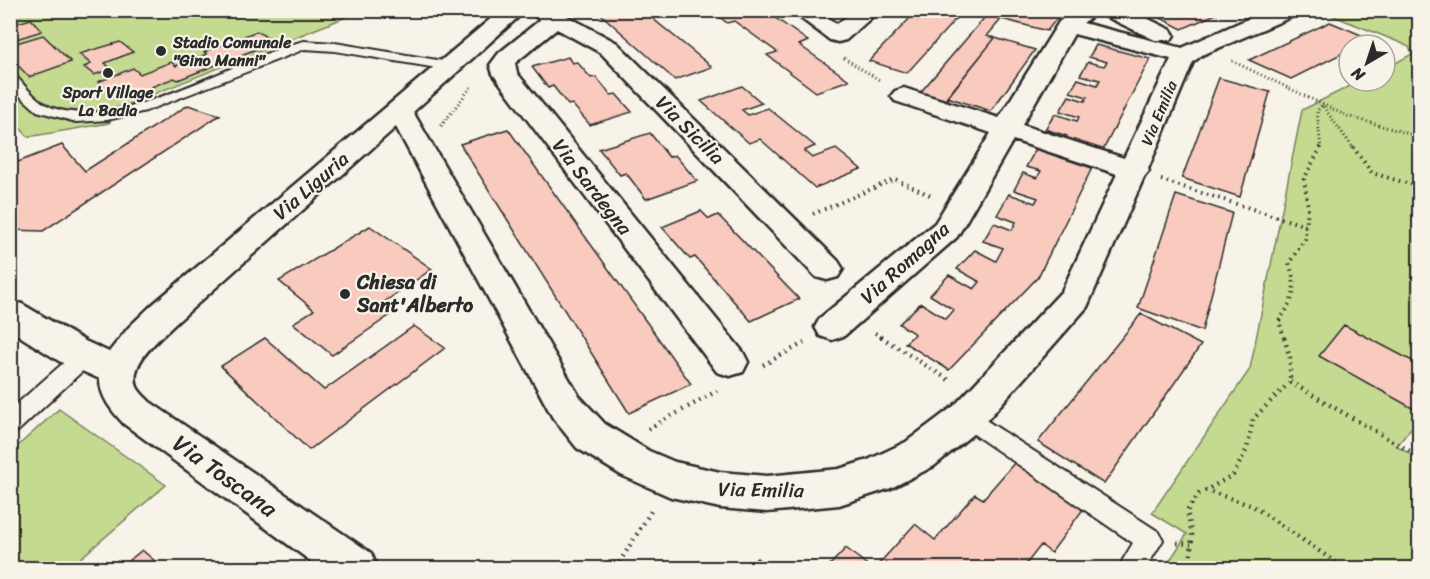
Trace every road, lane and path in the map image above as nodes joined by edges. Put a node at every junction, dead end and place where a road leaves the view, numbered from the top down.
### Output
1 (515, 10) edge
2 (801, 10) edge
3 (869, 10) edge
4 (1112, 10) edge
5 (1288, 10) edge
6 (547, 15) edge
7 (1079, 18) edge
8 (838, 35) junction
9 (1195, 51) junction
10 (449, 66) junction
11 (10, 78) edge
12 (904, 96) joint
13 (1322, 105) junction
14 (399, 109) junction
15 (1005, 130) junction
16 (1419, 137) edge
17 (1135, 171) junction
18 (1419, 188) edge
19 (960, 209) junction
20 (784, 226) junction
21 (1306, 226) junction
22 (826, 268) dead end
23 (10, 314) edge
24 (839, 321) joint
25 (730, 362) dead end
26 (101, 364) junction
27 (1290, 382) junction
28 (974, 409) junction
29 (10, 424) edge
30 (1419, 457) edge
31 (671, 478) junction
32 (1205, 490) junction
33 (355, 568) edge
34 (616, 568) edge
35 (1131, 568) edge
36 (1190, 568) edge
37 (1344, 568) edge

1 - 10 street, Via Liguria
2 - 8 street
3 - 8 street
4 - 9 street
5 - 9 street
6 - 20 street, Via Sicilia
6 - 25 street, Via Sardegna
7 - 9 street, Via Emilia
7 - 15 street, Via Romagna
8 - 12 path
9 - 13 path
9 - 17 street, Via Emilia
10 - 11 lane
10 - 14 street, Via Liguria
12 - 15 street
13 - 16 path
13 - 18 path
13 - 21 path
14 - 26 street, Via Liguria
14 - 31 street, Via Emilia
15 - 17 street, Via Emilia
15 - 19 street, Via Romagna
17 - 21 path
17 - 28 street, Via Emilia
19 - 20 path
19 - 24 street, Via Romagna
20 - 22 street, Via Sicilia
21 - 27 path
23 - 26 street
24 - 28 path
26 - 29 lane
26 - 33 street, Via Toscana
27 - 30 path
27 - 32 path
28 - 31 street, Via Emilia
28 - 35 lane
31 - 34 path
32 - 36 path
32 - 37 path

